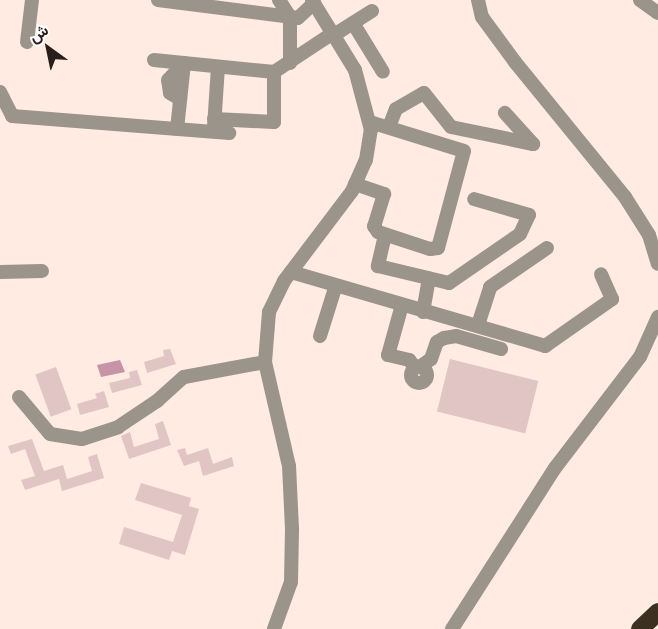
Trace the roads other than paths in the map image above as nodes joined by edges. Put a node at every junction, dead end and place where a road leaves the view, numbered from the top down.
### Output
1 (32, 0) edge
2 (158, 0) edge
3 (279, 0) edge
4 (478, 0) edge
5 (640, 0) edge
6 (313, 2) edge
7 (372, 11) dead end
8 (658, 13) edge
9 (290, 17) junction
10 (353, 23) junction
11 (334, 34) junction
12 (27, 42) dead end
13 (154, 60) dead end
14 (184, 63) junction
15 (290, 63) junction
16 (218, 67) junction
17 (274, 72) junction
18 (384, 72) dead end
19 (0, 92) edge
20 (505, 113) dead end
21 (370, 122) junction
22 (214, 125) junction
23 (389, 127) junction
24 (177, 129) junction
25 (229, 133) dead end
26 (355, 184) junction
27 (474, 200) dead end
28 (385, 235) junction
29 (547, 248) dead end
30 (658, 264) edge
31 (42, 271) dead end
32 (0, 272) edge
33 (291, 272) junction
34 (601, 274) dead end
35 (429, 279) junction
36 (336, 285) junction
37 (402, 305) junction
38 (423, 312) junction
39 (658, 317) edge
40 (478, 325) junction
41 (320, 336) dead end
42 (501, 350) dead end
43 (265, 362) junction
44 (19, 397) dead end
45 (658, 612) edge
46 (274, 629) edge
47 (452, 629) edge
48 (640, 629) edge

1 - 12 street
2 - 9 street
3 - 9 street
4 - 30 street
5 - 8 street
6 - 9 street
6 - 11 street
7 - 10 street
9 - 15 street
10 - 11 street
10 - 18 street
11 - 15 street
11 - 21 street
13 - 14 street
14 - 16 street
14 - 24 street
15 - 17 street
16 - 17 street
16 - 22 street
17 - 22 street
19 - 24 street
20 - 23 street
21 - 23 street
21 - 26 street
22 - 24 street
22 - 25 street
23 - 28 street
26 - 28 street
26 - 33 street
27 - 35 street
28 - 35 street
29 - 40 street
31 - 32 street
33 - 36 street
33 - 43 street
34 - 40 street
35 - 38 street
36 - 37 street
36 - 41 street
37 - 38 street
37 - 42 street
38 - 40 street
39 - 47 street
43 - 44 street
43 - 46 street
45 - 48 highway

